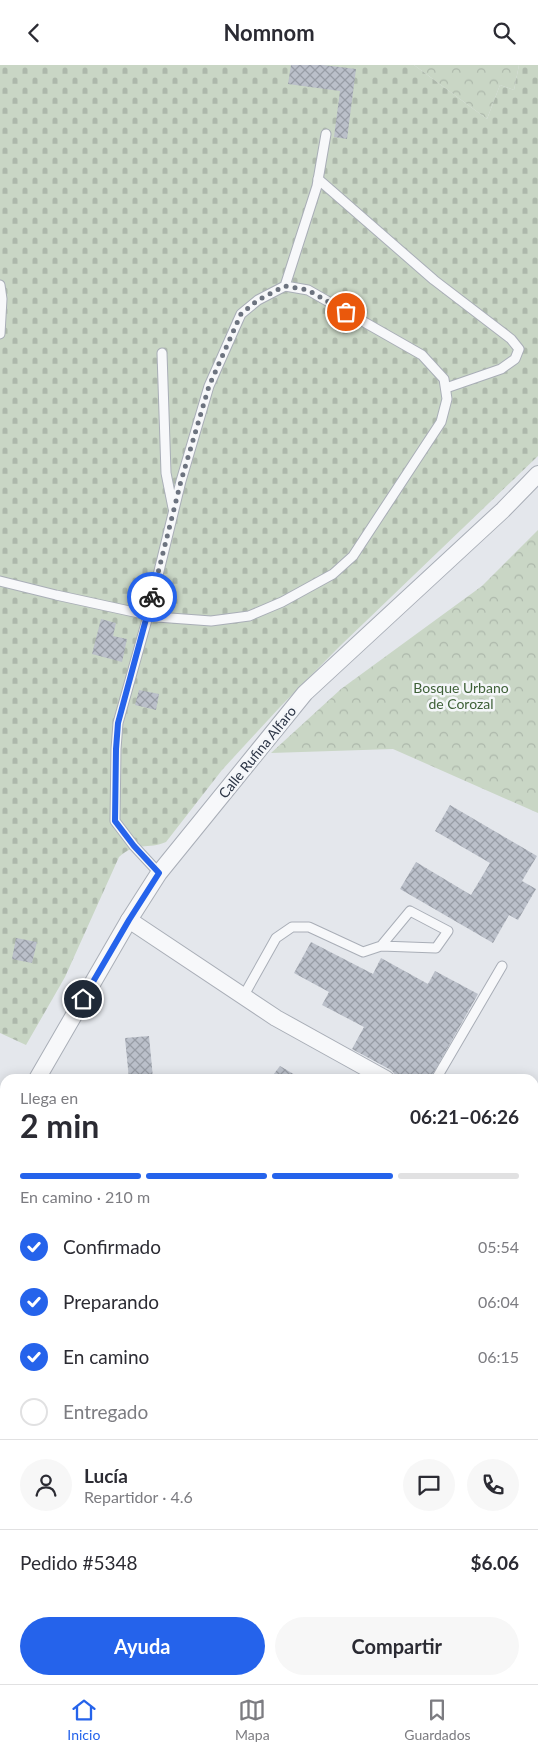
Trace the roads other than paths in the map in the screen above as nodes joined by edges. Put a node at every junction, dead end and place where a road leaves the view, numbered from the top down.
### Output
1 (326, 134) dead end
2 (318, 179) junction
3 (0, 285) edge
4 (285, 286) junction
5 (0, 334) edge
6 (162, 353) dead end
7 (446, 388) junction
8 (538, 474) edge
9 (174, 511) junction
10 (0, 581) edge
11 (148, 616) junction
12 (159, 873) junction
13 (129, 920) junction
14 (381, 946) junction
15 (502, 966) dead end
16 (243, 997) junction
17 (40, 1074) edge
18 (377, 1074) edge
19 (439, 1074) edge

1 - 2 lane
2 - 4 lane
2 - 7 lane
3 - 5 lane
4 - 7 lane
4 - 9 lane
6 - 9 lane
7 - 11 lane
8 - 12 street, Calle Rufina Alfaro
9 - 11 lane
10 - 11 lane
11 - 12 lane
12 - 13 street, Calle Rufina Alfaro
13 - 16 street
13 - 17 street, Calle Rufina Alfaro
14 - 14 lane
14 - 16 lane
15 - 19 lane
16 - 18 street

